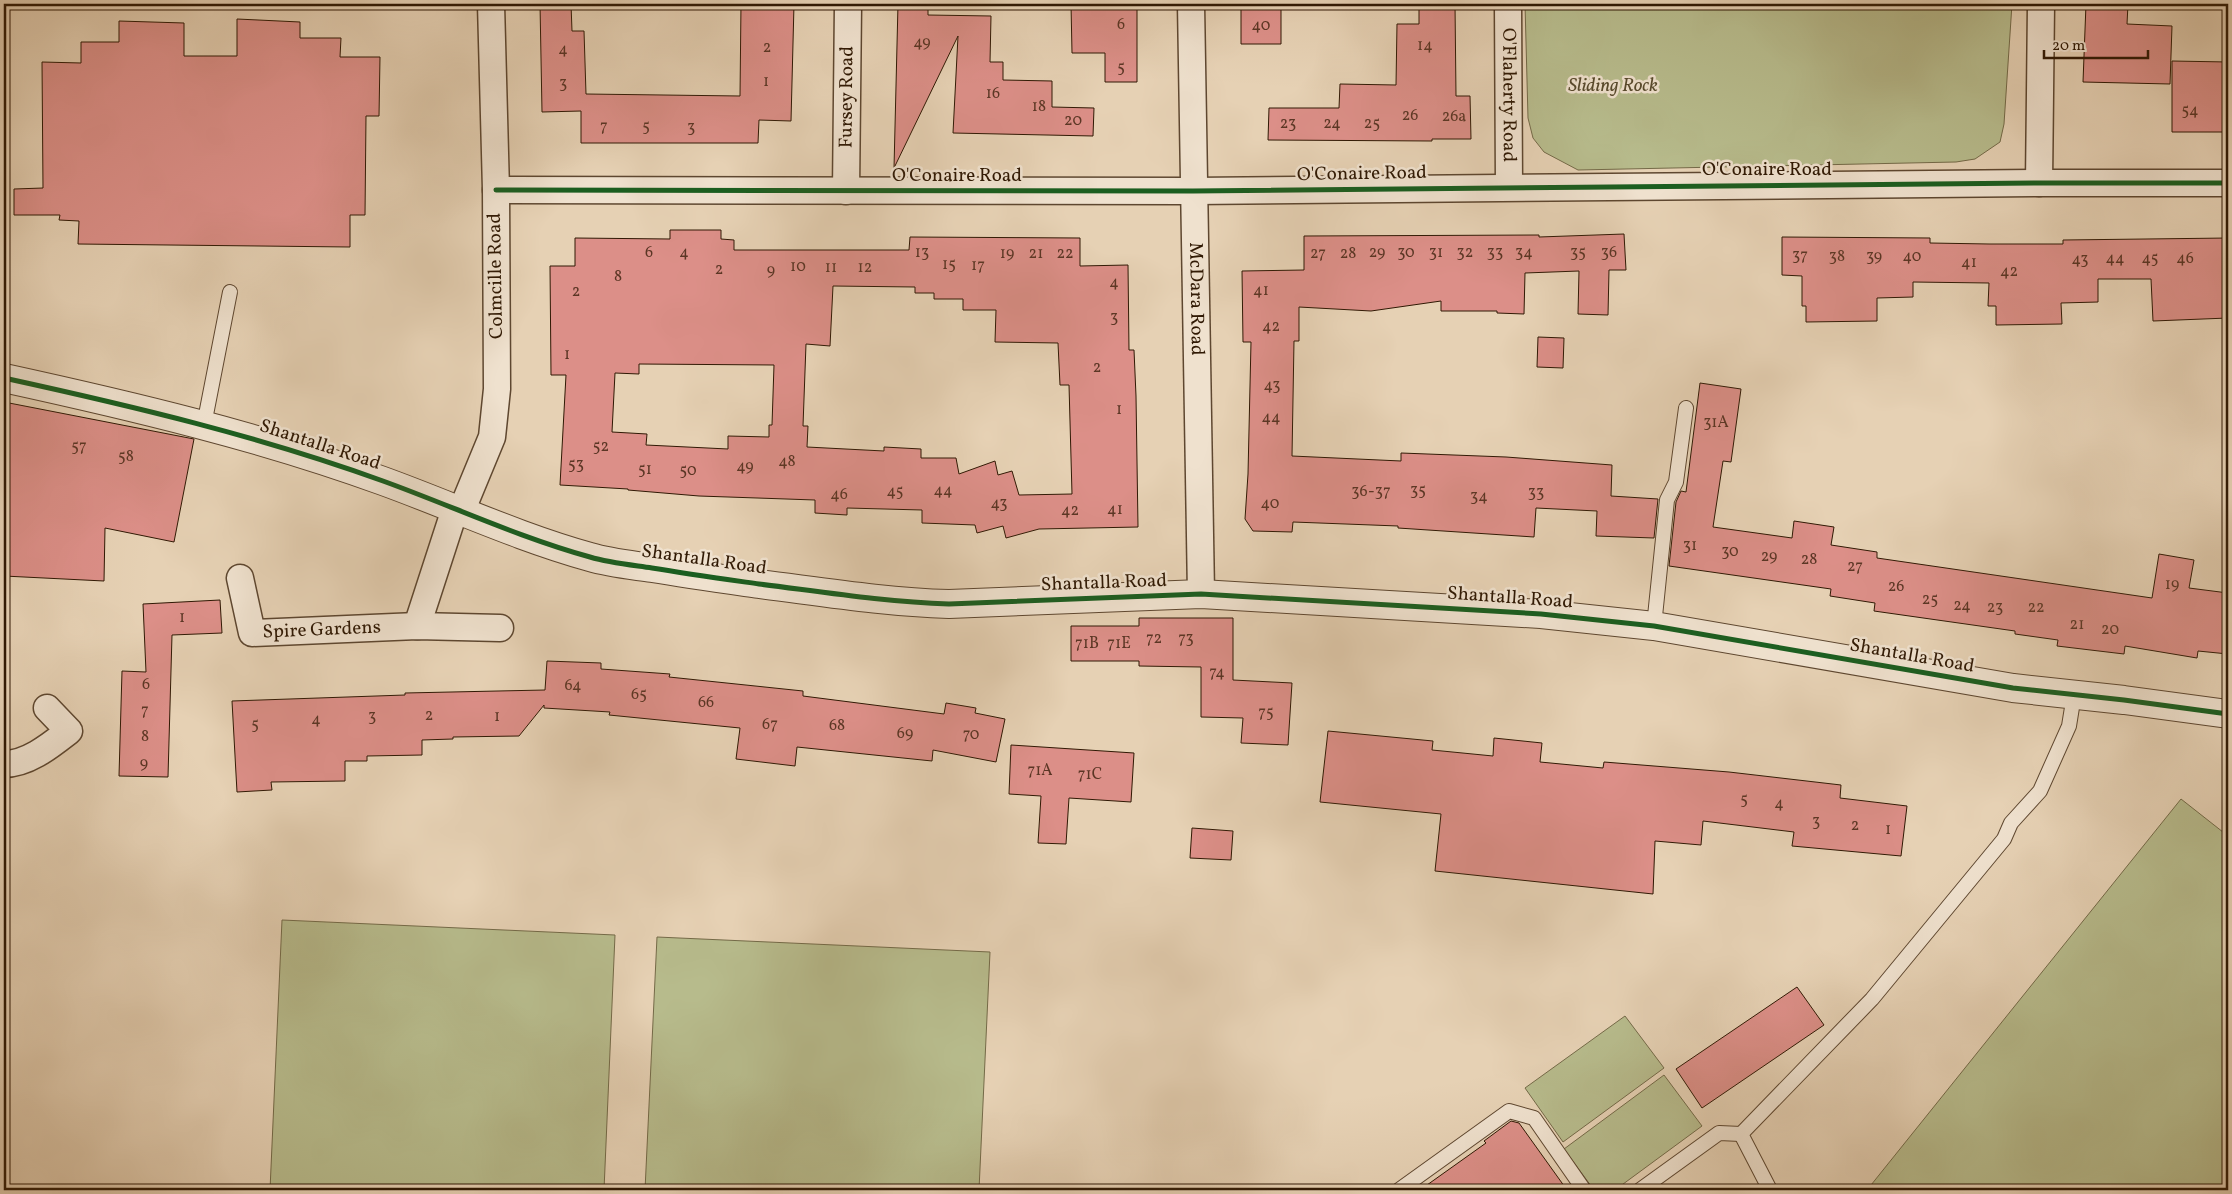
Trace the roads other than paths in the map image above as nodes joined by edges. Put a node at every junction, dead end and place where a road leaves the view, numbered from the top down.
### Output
1 (491, 4) edge
2 (848, 4) edge
3 (1191, 4) edge
4 (1508, 4) edge
5 (2041, 4) edge
6 (2039, 183) junction
7 (2228, 184) edge
8 (1509, 187) junction
9 (496, 190) junction
10 (846, 190) junction
11 (1193, 191) junction
12 (230, 292) dead end
13 (4, 378) edge
14 (1686, 408) dead end
15 (204, 425) junction
16 (458, 510) junction
17 (240, 578) dead end
18 (1201, 594) junction
19 (417, 626) junction
20 (1654, 626) junction
21 (500, 628) dead end
22 (2074, 695) junction
23 (47, 708) dead end
24 (2228, 714) edge
25 (4, 764) edge
26 (1741, 1134) junction
27 (1399, 1190) edge
28 (1584, 1190) edge
29 (1640, 1190) edge
30 (1770, 1190) edge

1 - 9 street, Colmcille Road
2 - 10 street, Fursey Road
3 - 11 street, McDara Road
4 - 8 street, O'Flaherty Road
5 - 6 street
6 - 7 street, O'Conaire Road
6 - 8 street, O'Conaire Road
8 - 11 street, O'Conaire Road
9 - 10 street, O'Conaire Road
9 - 16 street, Colmcille Road
10 - 11 street, O'Conaire Road
11 - 18 street, McDara Road
12 - 15 lane
13 - 15 street, Shantalla Road
14 - 20 lane
15 - 16 street, Shantalla Road
16 - 18 street, Shantalla Road
16 - 19 street
17 - 19 street, Spire Gardens
18 - 20 street, Shantalla Road
19 - 21 street, Spire Gardens
20 - 22 street, Shantalla Road
22 - 24 street, Shantalla Road
22 - 26 lane
23 - 25 street
26 - 29 lane
26 - 30 lane
27 - 28 lane

